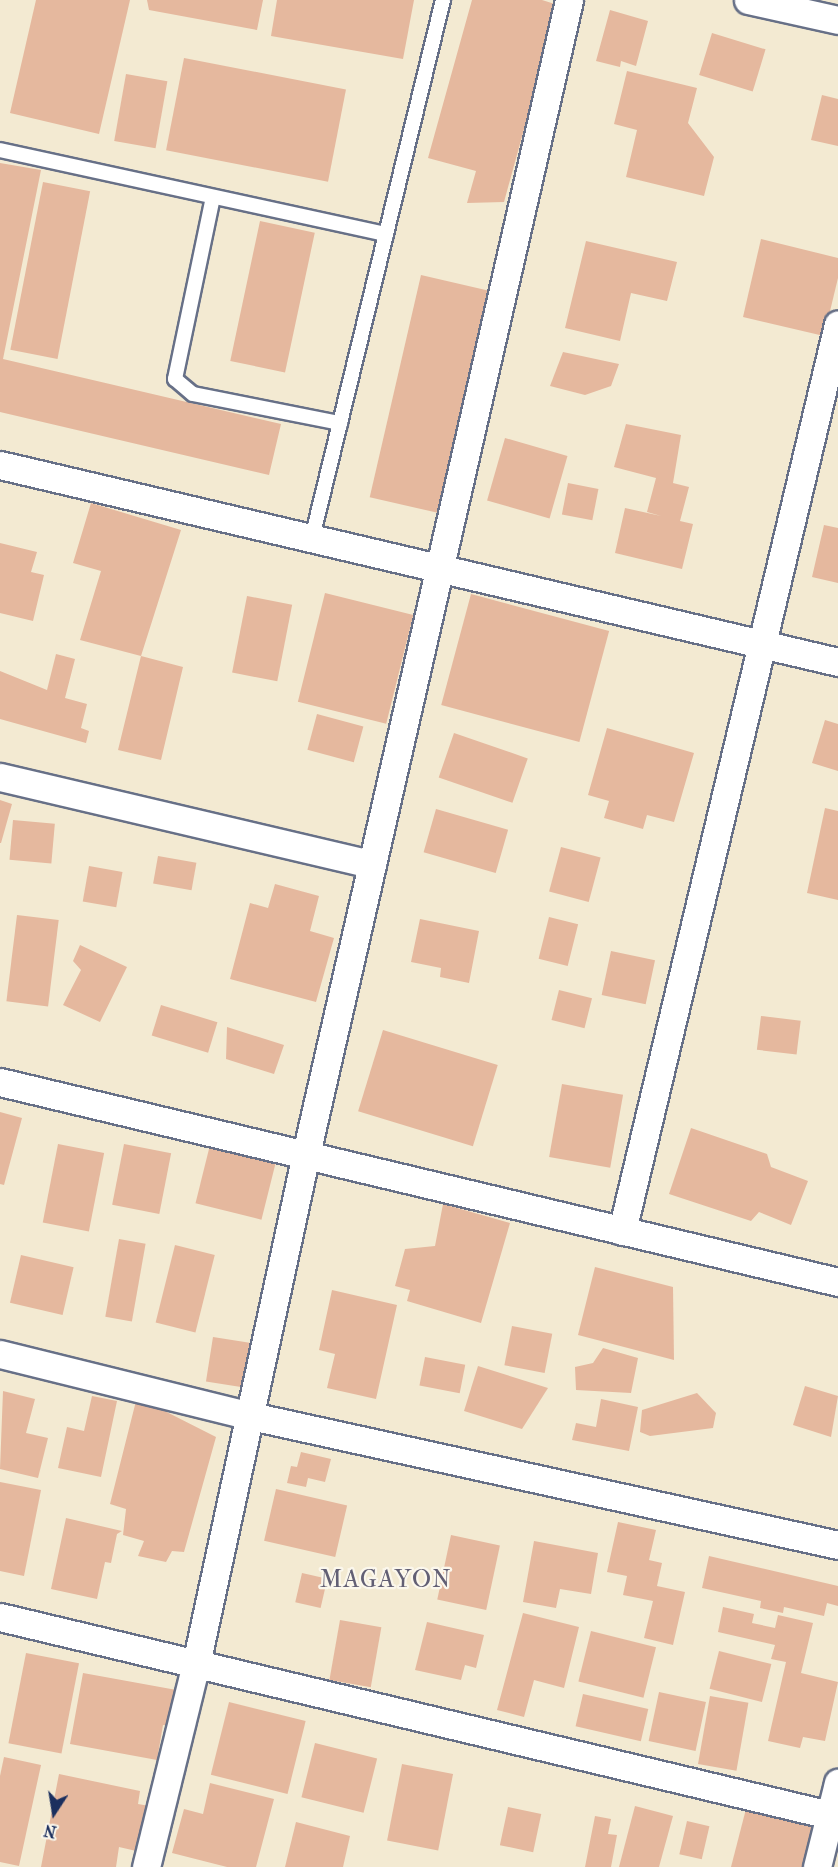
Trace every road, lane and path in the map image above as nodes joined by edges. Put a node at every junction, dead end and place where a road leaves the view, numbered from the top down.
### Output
1 (443, 0) edge
2 (569, 0) edge
3 (748, 0) edge
4 (838, 20) edge
5 (0, 150) edge
6 (213, 197) junction
7 (386, 234) junction
8 (838, 324) edge
9 (340, 423) junction
10 (0, 465) edge
11 (312, 538) junction
12 (440, 568) junction
13 (760, 643) junction
14 (838, 662) edge
15 (0, 777) edge
16 (372, 864) junction
17 (0, 1082) edge
18 (306, 1154) junction
19 (622, 1231) junction
20 (838, 1282) edge
21 (0, 1354) edge
22 (251, 1416) junction
23 (838, 1545) edge
24 (0, 1617) edge
25 (196, 1664) junction
26 (838, 1783) edge
27 (830, 1815) junction
28 (146, 1867) edge
29 (817, 1867) edge

1 - 7 lane
2 - 12 street
3 - 4 street
5 - 6 lane
6 - 7 lane
6 - 9 lane
7 - 9 lane
8 - 13 street
9 - 11 lane
10 - 11 street
11 - 12 street
12 - 13 street
12 - 16 street
13 - 14 street
13 - 19 street
15 - 16 street
16 - 18 street
17 - 18 street
18 - 19 street
18 - 22 street
19 - 20 street
21 - 22 street
22 - 23 street
22 - 25 street
24 - 25 street
25 - 27 street
25 - 28 street
26 - 27 street
27 - 29 street

